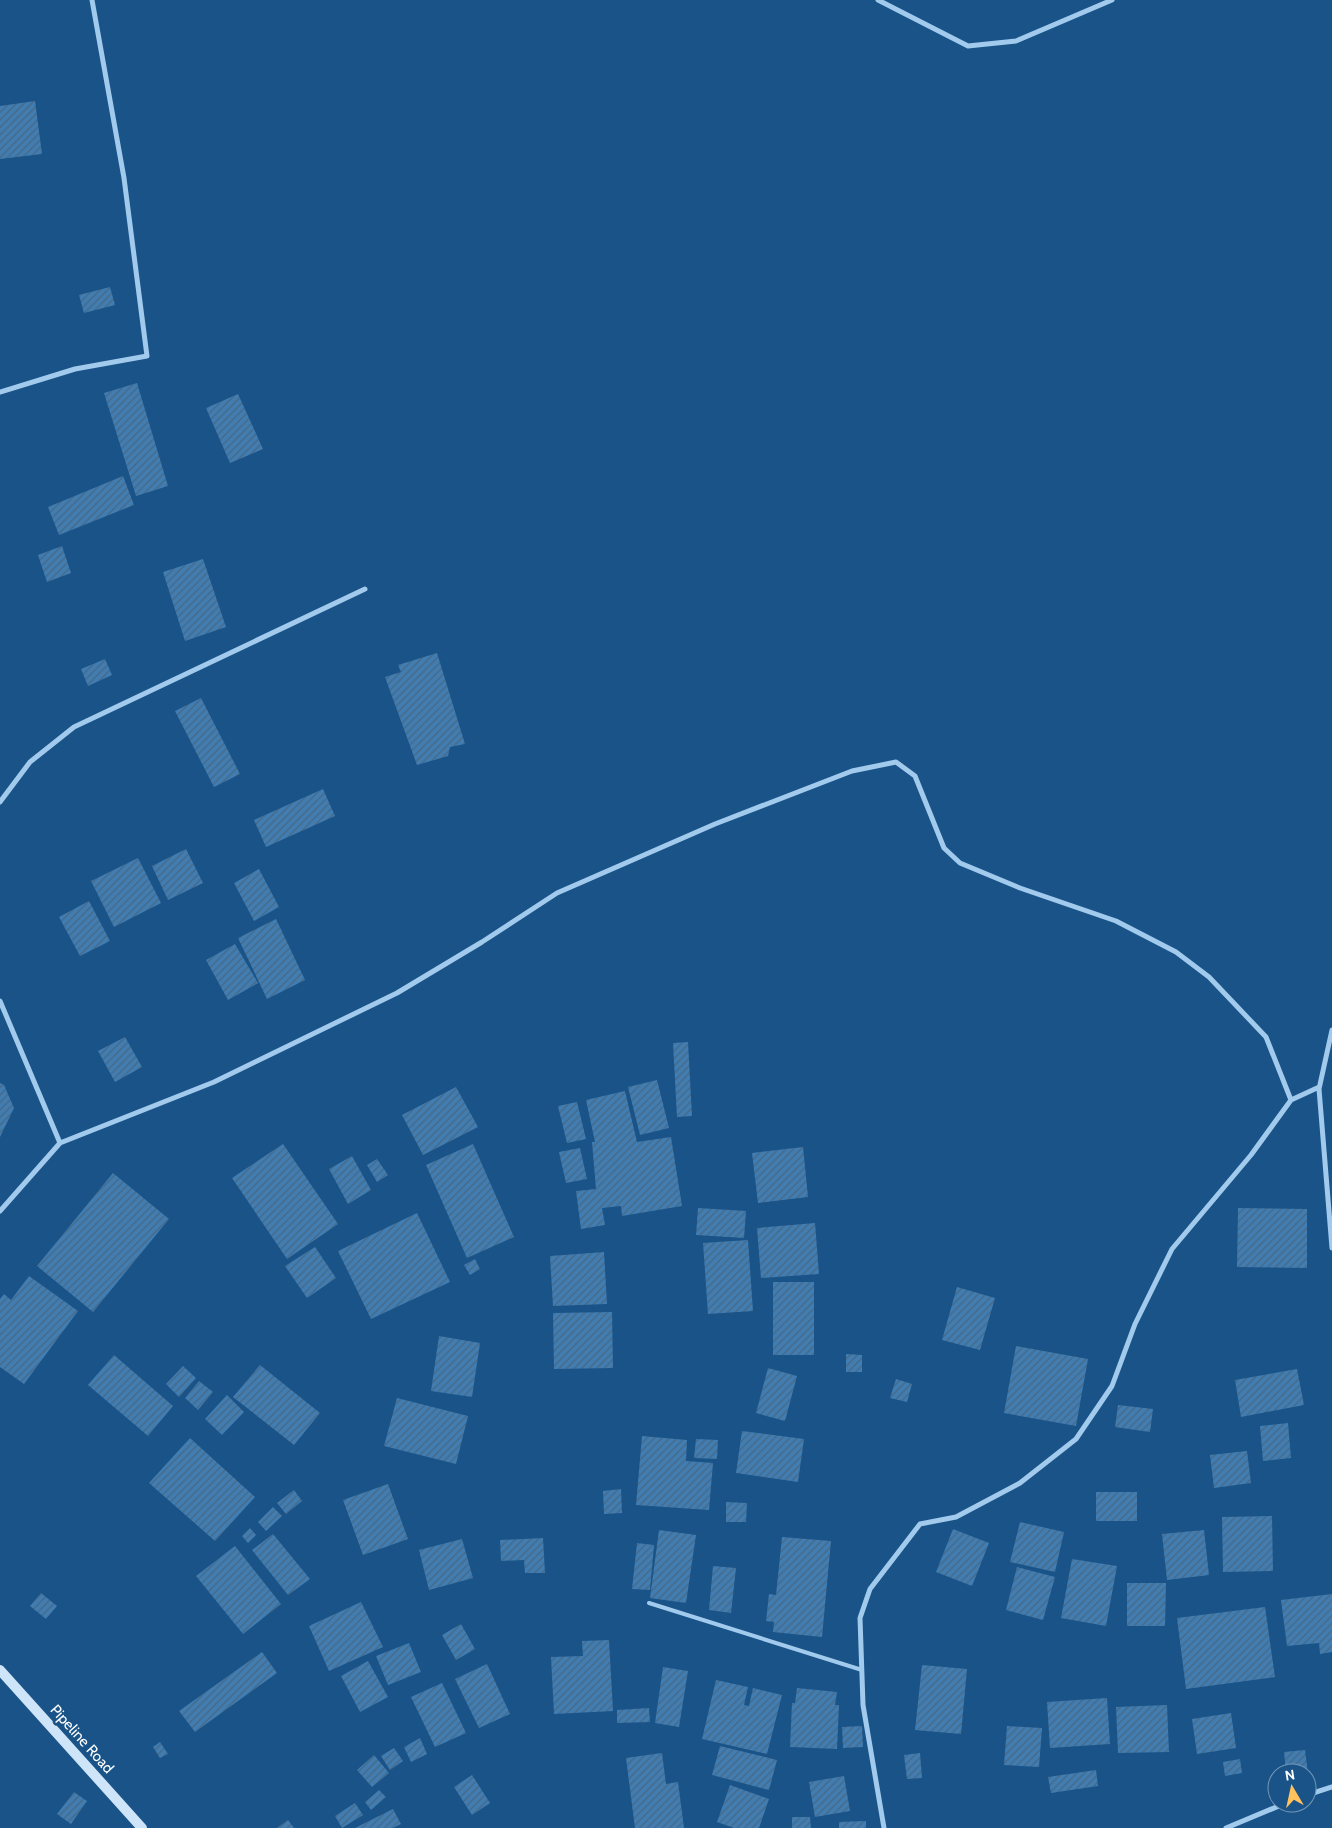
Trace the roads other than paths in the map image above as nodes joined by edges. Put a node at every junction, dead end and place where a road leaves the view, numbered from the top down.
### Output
1 (92, 0) edge
2 (878, 0) edge
3 (1112, 0) edge
4 (0, 392) edge
5 (365, 589) dead end
6 (0, 802) edge
7 (0, 1001) edge
8 (1332, 1030) edge
9 (1319, 1089) junction
10 (1290, 1100) junction
11 (60, 1142) junction
12 (0, 1211) edge
13 (1332, 1248) edge
14 (648, 1603) dead end
15 (0, 1670) edge
16 (862, 1670) junction
17 (1332, 1787) edge
18 (1317, 1792) edge
19 (1267, 1811) edge
20 (142, 1828) edge
21 (884, 1828) edge
22 (1226, 1828) edge

1 - 4 street
2 - 3 street
5 - 6 street
7 - 11 street
8 - 9 street
9 - 10 street
9 - 13 street
10 - 11 street
10 - 16 street
11 - 12 street
14 - 16 lane
15 - 20 street, Pipeline Road
16 - 21 street
17 - 18 street
19 - 22 street

